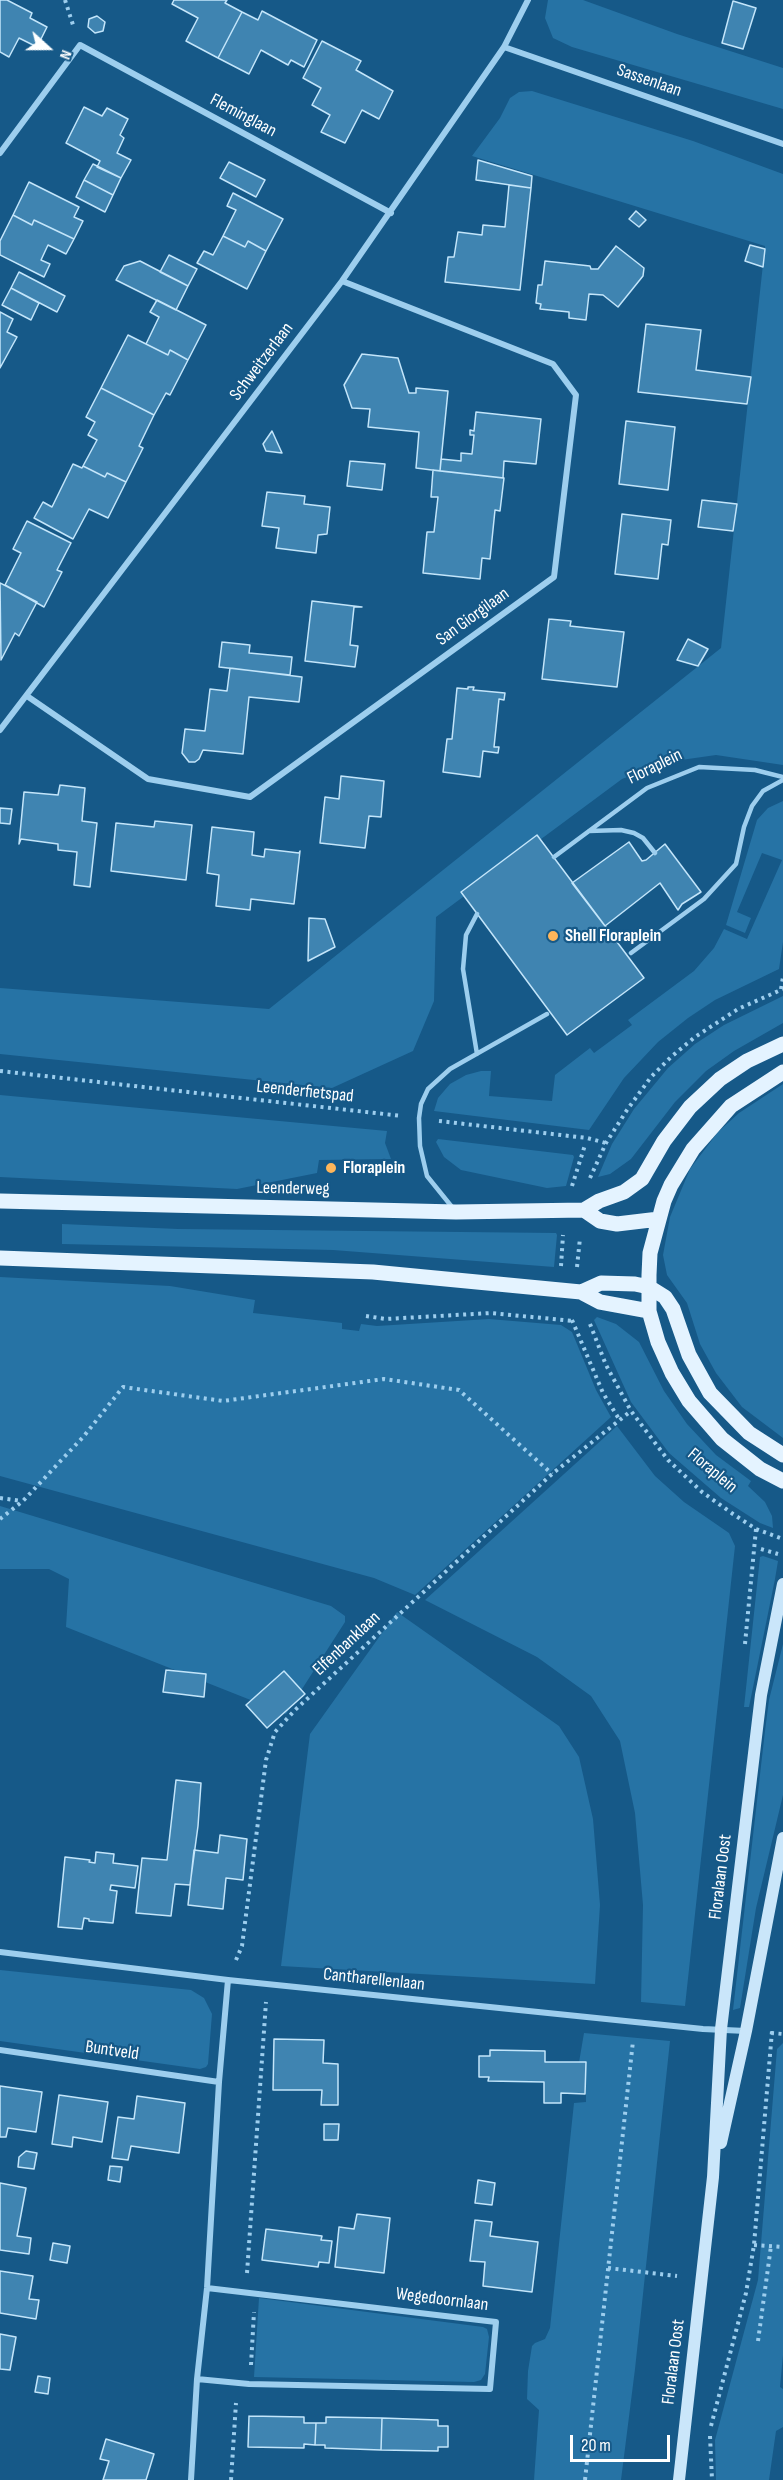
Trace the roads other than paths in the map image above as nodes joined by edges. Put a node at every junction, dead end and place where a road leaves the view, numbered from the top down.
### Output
1 (528, 0) edge
2 (504, 46) junction
3 (783, 144) edge
4 (0, 153) edge
5 (391, 213) junction
6 (342, 281) junction
7 (27, 696) junction
8 (0, 730) edge
9 (783, 778) edge
10 (589, 831) junction
11 (655, 853) dead end
12 (554, 857) dead end
13 (687, 900) dead end
14 (692, 908) junction
15 (477, 914) dead end
16 (631, 952) dead end
17 (547, 1014) dead end
18 (783, 1044) edge
19 (477, 1054) junction
20 (783, 1072) edge
21 (0, 1201) edge
22 (584, 1210) junction
23 (456, 1212) junction
24 (659, 1219) junction
25 (0, 1258) edge
26 (649, 1287) junction
27 (581, 1292) junction
28 (650, 1311) junction
29 (783, 1455) edge
30 (783, 1481) edge
31 (783, 1584) edge
32 (783, 1838) edge
33 (0, 1952) edge
34 (228, 1980) junction
35 (721, 2029) junction
36 (746, 2031) junction
37 (0, 2050) edge
38 (219, 2082) junction
39 (713, 2177) junction
40 (207, 2288) junction
41 (198, 2379) junction
42 (191, 2480) edge
43 (679, 2480) edge

1 - 2 street, Schweitzerlaan
2 - 3 street, Sassenlaan
2 - 5 street, Schweitzerlaan
4 - 5 street, Fleminglaan
5 - 6 street, Schweitzerlaan
6 - 7 street, Schweitzerlaan
6 - 7 street, San Giorgilaan
7 - 8 street, Schweitzerlaan
9 - 10 lane, Floraplein
9 - 14 lane, Floraplein
10 - 11 lane
10 - 12 lane, Floraplein
13 - 14 lane
14 - 16 lane, Floraplein
15 - 19 lane
17 - 19 lane
18 - 22 main road, Leenderweg
19 - 23 lane
20 - 24 main road, Floraplein
21 - 23 main road, Leenderweg
22 - 23 main road, Leenderweg
22 - 24 main road, Leenderweg
24 - 26 main road, Floraplein
25 - 27 main road
26 - 27 main road
26 - 28 main road, Floraplein
26 - 29 main road
27 - 28 main road
28 - 30 main road, Floraplein
31 - 35 main road, Floralaan Oost
32 - 36 main road, Floralaan Oost
33 - 34 street, Cantharellenlaan
34 - 35 street, Cantharellenlaan
34 - 38 street
35 - 36 street, Cantharellenlaan
35 - 39 main road, Floralaan Oost
36 - 39 main road, Floralaan Oost
37 - 38 street, Buntveld
38 - 40 street
39 - 43 main road, Floralaan Oost
40 - 41 street
40 - 41 street, Wegedoornlaan
41 - 42 street

